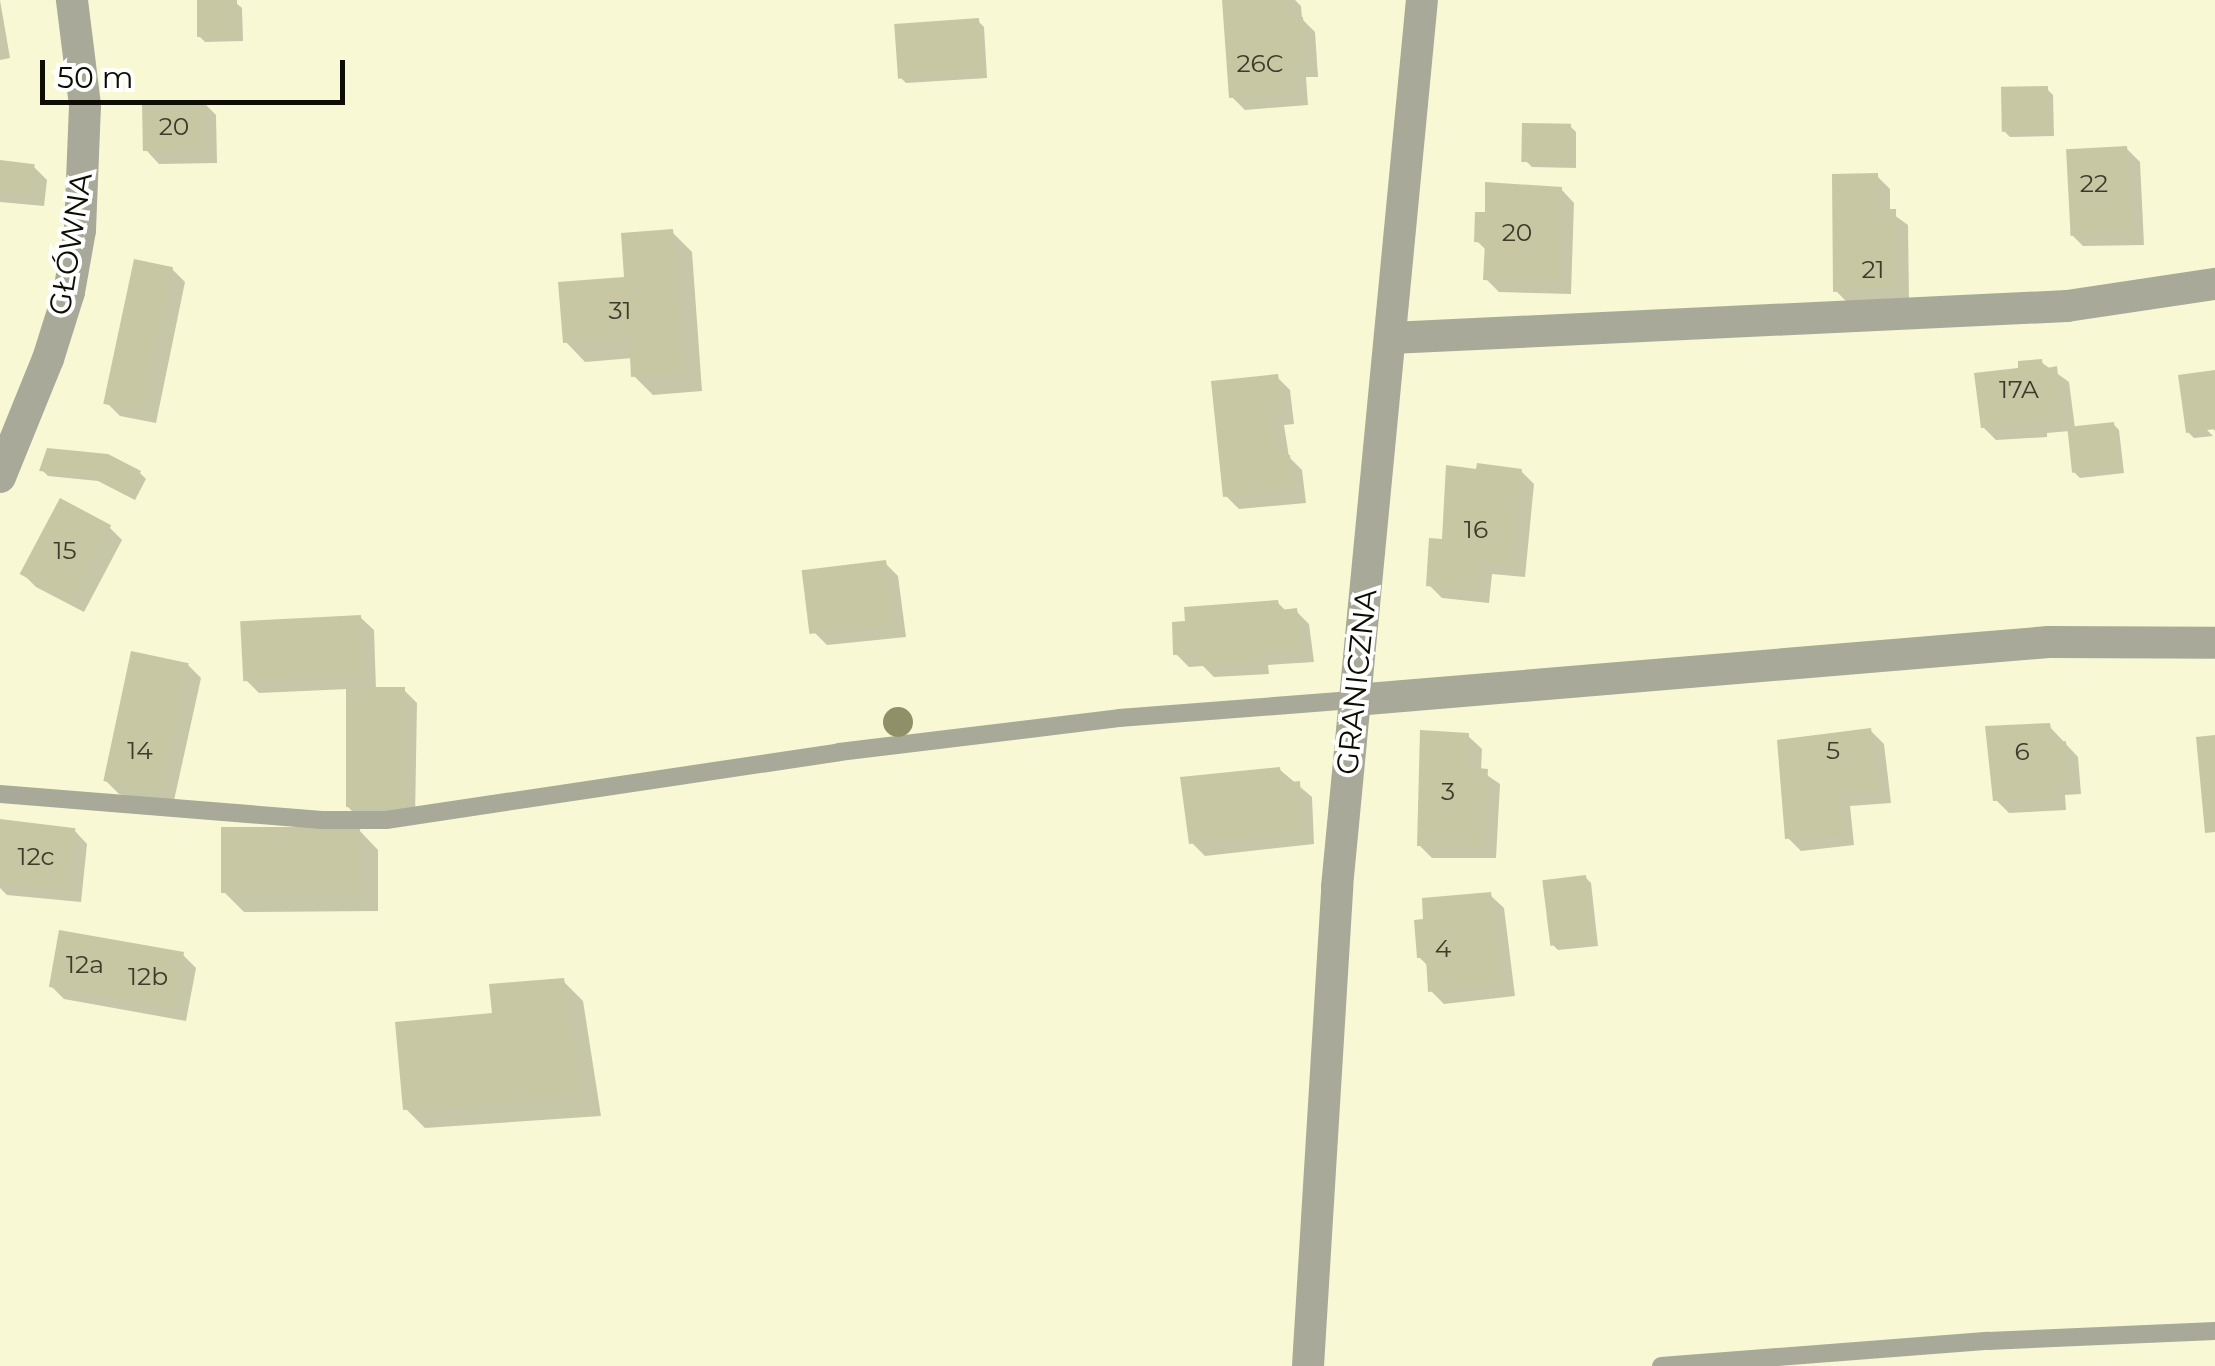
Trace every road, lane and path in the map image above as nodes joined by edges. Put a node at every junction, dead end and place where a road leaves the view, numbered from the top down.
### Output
1 (72, 0) edge
2 (1422, 0) edge
3 (2215, 284) edge
4 (1390, 338) junction
5 (0, 477) edge
6 (2215, 642) edge
7 (1355, 700) junction
8 (0, 794) edge
9 (2215, 1331) edge
10 (1308, 1366) edge
11 (1661, 1366) edge

1 - 5 street, GŁÓWNA
2 - 4 street, GRANICZNA
3 - 4 street
4 - 7 street, GRANICZNA
6 - 7 street
7 - 8 lane
7 - 10 street, GRANICZNA
9 - 11 lane

